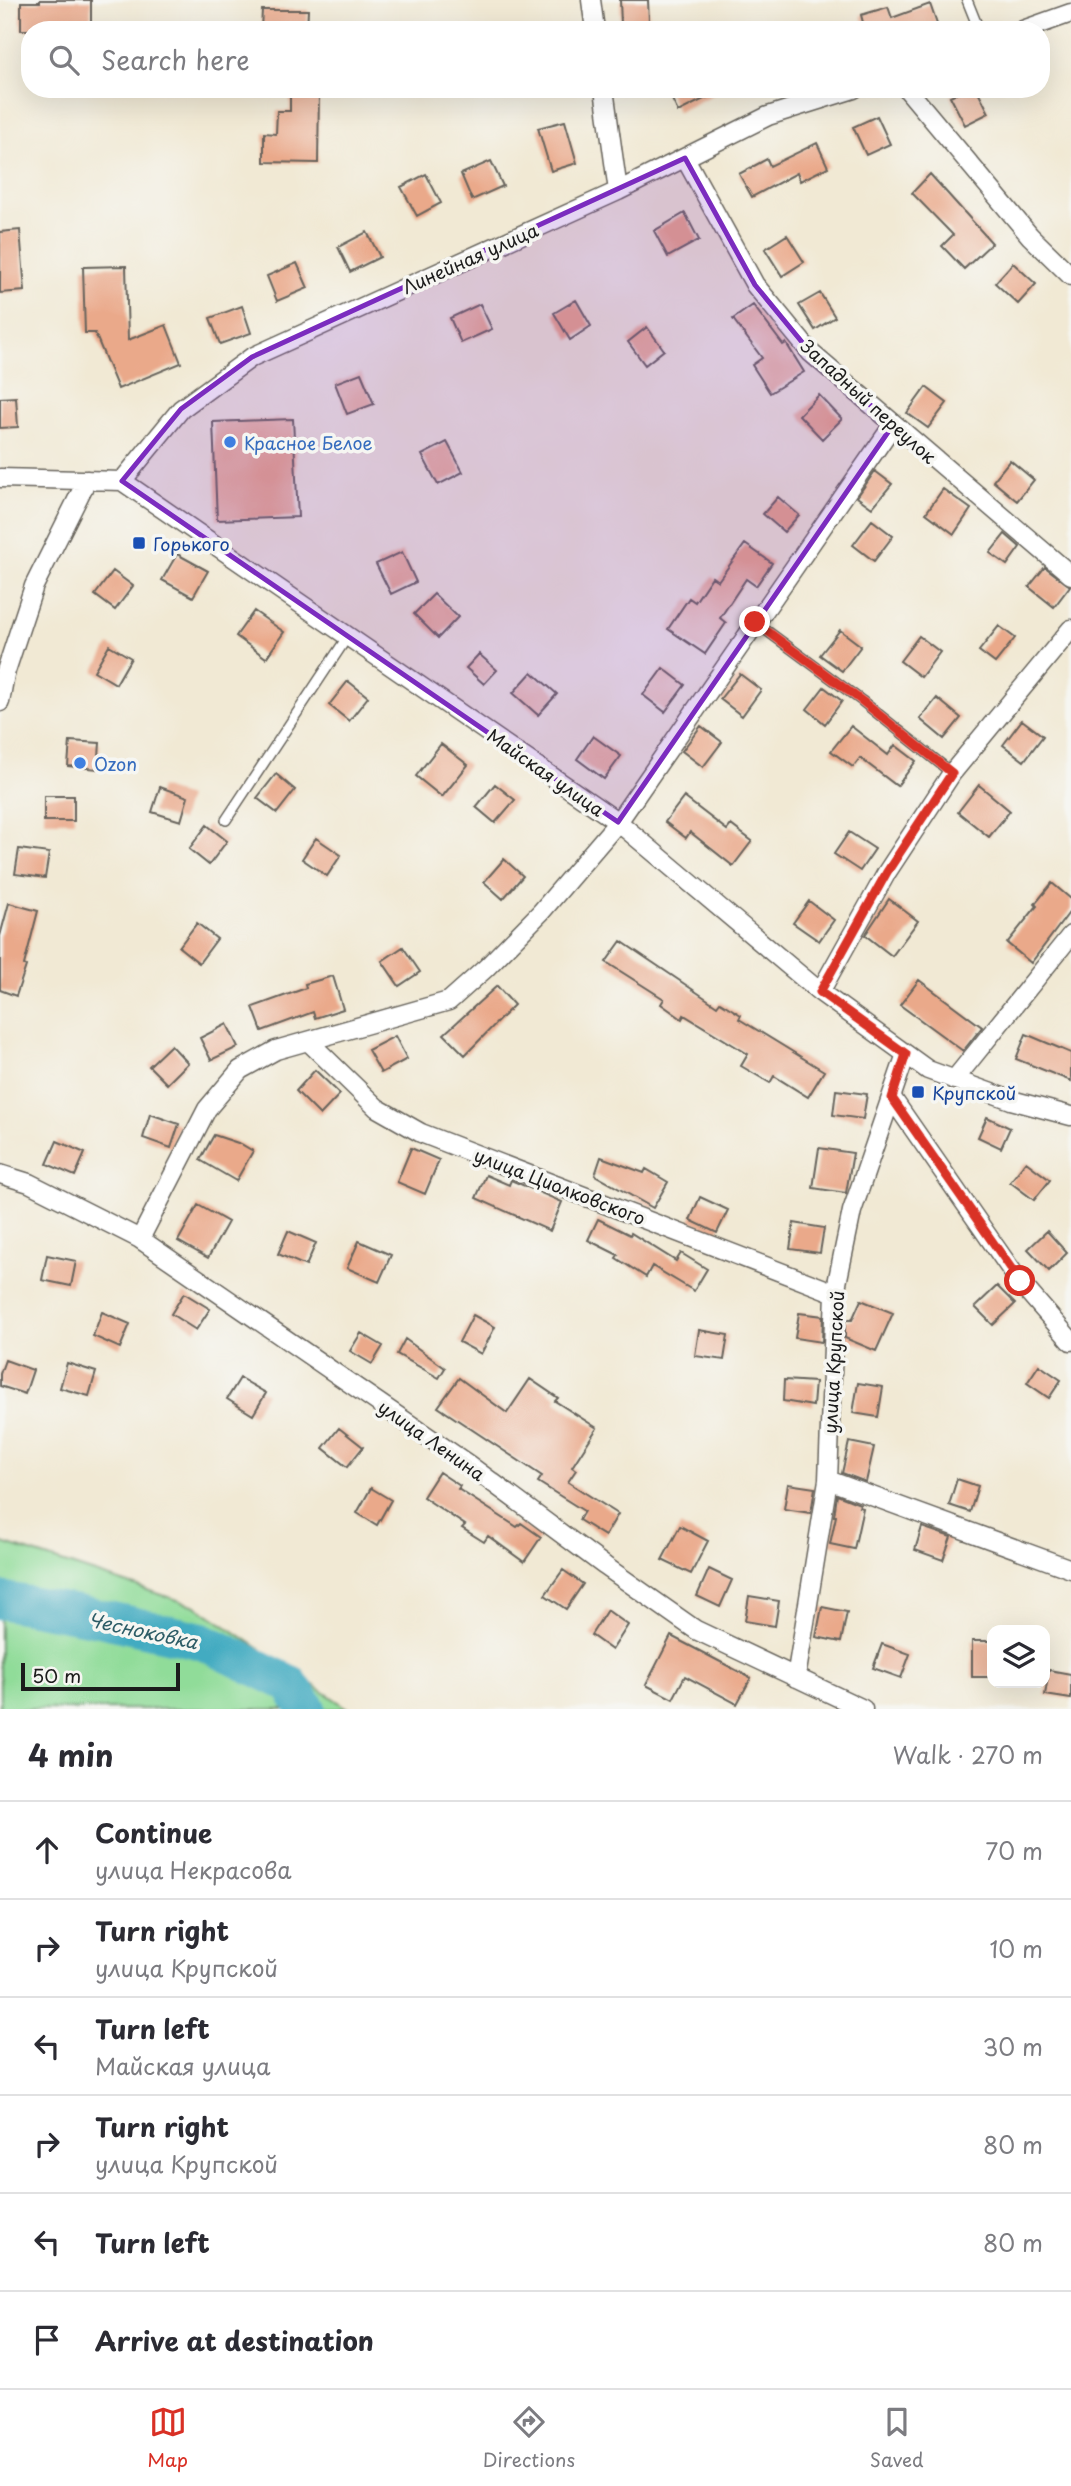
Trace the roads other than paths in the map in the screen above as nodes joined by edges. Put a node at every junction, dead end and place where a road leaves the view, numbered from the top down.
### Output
1 (591, 0) edge
2 (967, 0) edge
3 (1071, 13) edge
4 (594, 21) edge
5 (975, 21) edge
6 (1048, 21) edge
7 (605, 98) edge
8 (825, 98) edge
9 (914, 98) edge
10 (685, 158) junction
11 (618, 191) junction
12 (1071, 276) edge
13 (893, 425) junction
14 (0, 478) edge
15 (87, 480) junction
16 (122, 481) junction
17 (1071, 575) edge
18 (755, 622) junction
19 (1071, 629) edge
20 (348, 636) junction
21 (0, 702) edge
22 (952, 773) junction
23 (226, 820) dead end
24 (618, 822) junction
25 (1071, 935) edge
26 (820, 992) junction
27 (308, 1041) junction
28 (906, 1054) junction
29 (954, 1080) junction
30 (892, 1098) junction
31 (1071, 1116) edge
32 (0, 1174) edge
33 (140, 1239) junction
34 (835, 1293) junction
35 (1071, 1341) edge
36 (828, 1480) junction
37 (1071, 1569) edge
38 (796, 1678) junction
39 (863, 1709) edge

1 - 4 street
2 - 5 lane
3 - 6 street
7 - 11 street
8 - 10 street, Линейная улица
9 - 12 street
10 - 11 street, Линейная улица
10 - 13 street, Западный переулок
11 - 16 street, Линейная улица
13 - 17 street, Западный переулок
13 - 18 street
14 - 15 street
15 - 16 street
15 - 21 street
16 - 20 street, Майская улица
18 - 22 lane
18 - 24 street
19 - 22 street
20 - 23 lane
20 - 24 street, Майская улица
22 - 26 street
24 - 26 street, Майская улица
24 - 27 street
25 - 29 street
26 - 28 street, Майская улица
27 - 33 street
27 - 34 street, улица Циолковского
28 - 29 street, Майская улица
28 - 30 street, улица Крупской
29 - 31 street, Майская улица
30 - 34 street, улица Крупской
30 - 35 street
32 - 33 street, улица Ленина
33 - 38 street, улица Ленина
34 - 36 street, улица Крупской
36 - 37 street
36 - 38 street, улица Крупской
38 - 39 street, улица Ленина

